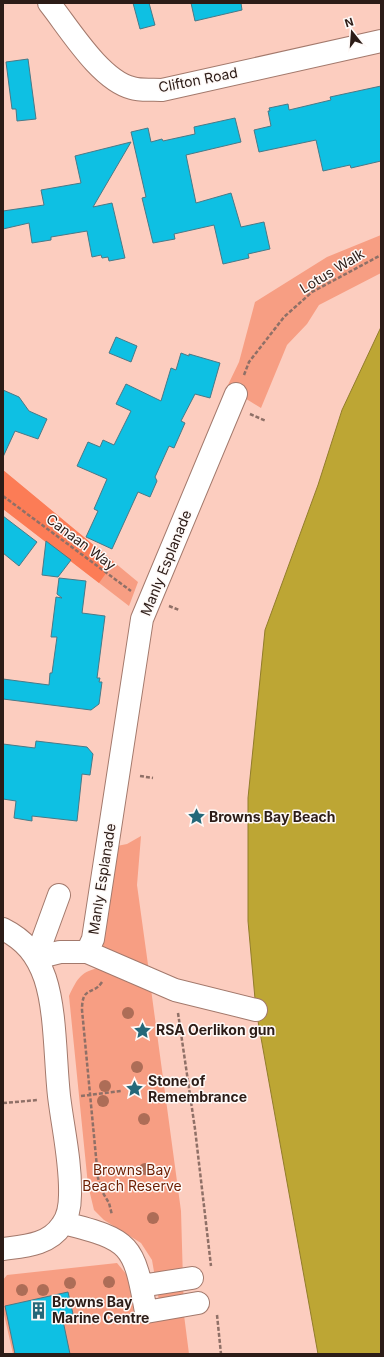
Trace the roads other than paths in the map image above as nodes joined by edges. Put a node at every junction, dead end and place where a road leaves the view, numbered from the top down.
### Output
1 (49, 3) edge
2 (381, 41) edge
3 (236, 394) dead end
4 (59, 894) dead end
5 (3, 929) edge
6 (90, 945) junction
7 (36, 958) junction
8 (256, 1010) dead end
9 (64, 1223) junction
10 (3, 1249) edge
11 (202, 1273) road end
12 (141, 1286) junction
13 (207, 1305) road end

1 - 2 street, Clifton Road
3 - 6 street, Manly Esplanade
4 - 7 street
5 - 7 street
6 - 7 street, Manly Esplanade
6 - 8 street
7 - 9 street
9 - 10 street
9 - 12 street
11 - 12 street
12 - 13 street

